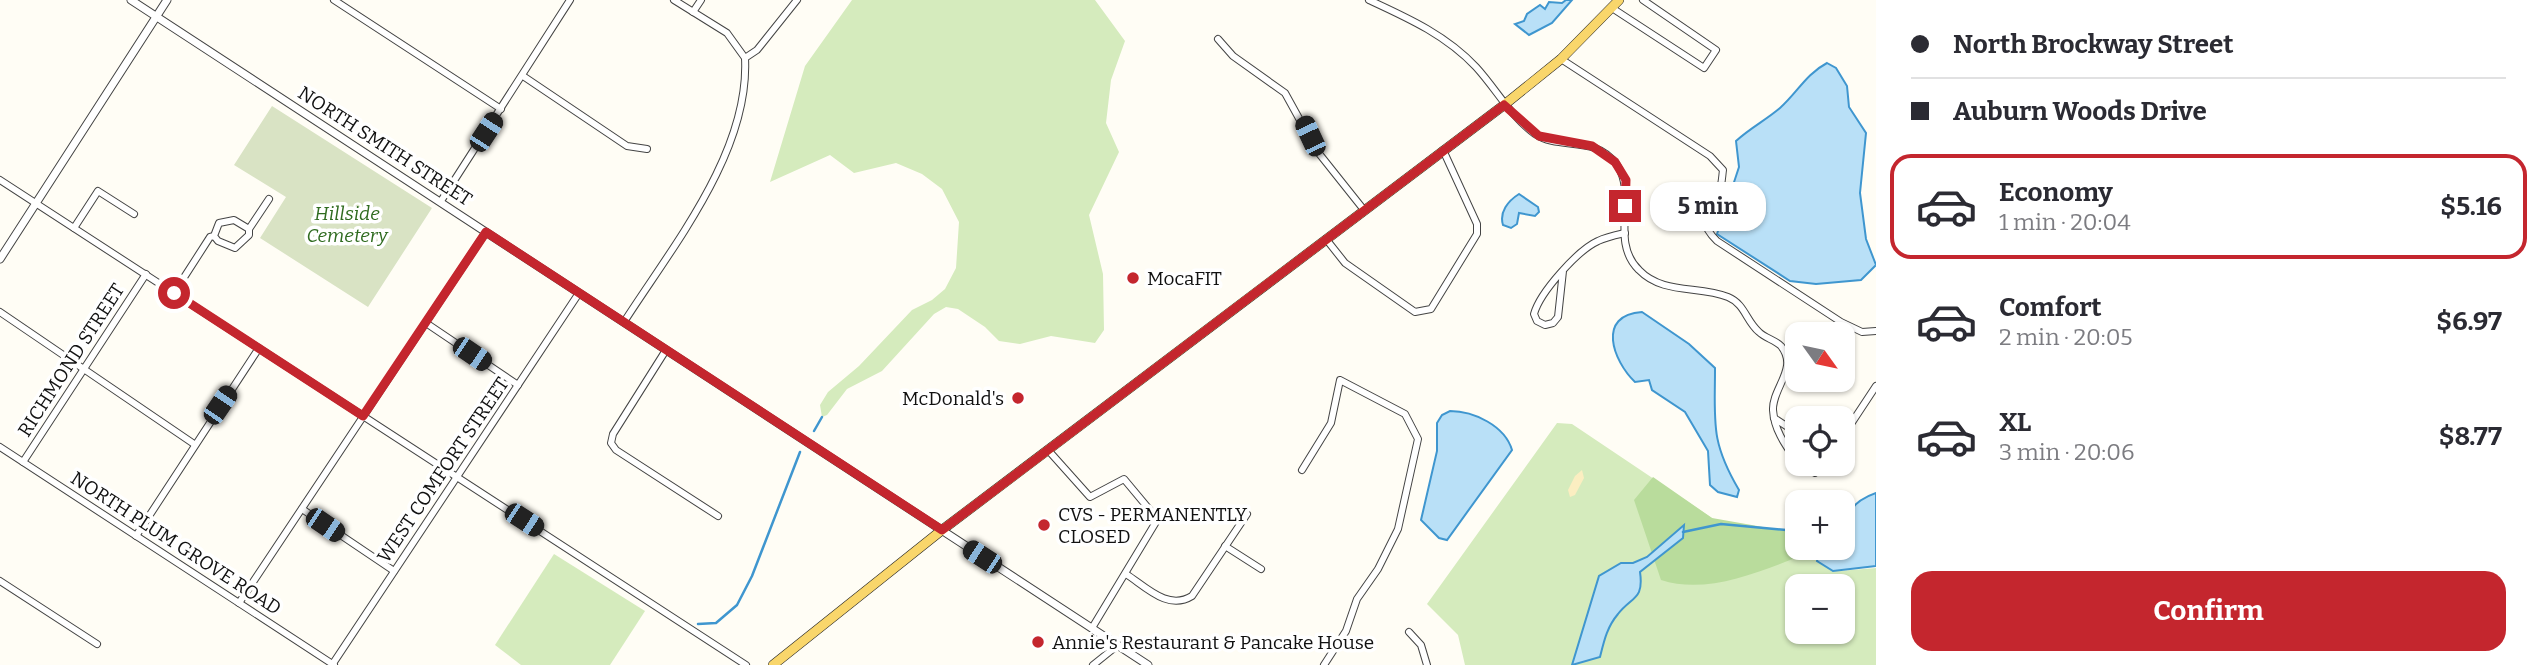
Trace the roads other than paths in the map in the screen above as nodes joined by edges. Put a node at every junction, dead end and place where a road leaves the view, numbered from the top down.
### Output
1 (131, 0) edge
2 (167, 0) edge
3 (334, 0) edge
4 (570, 0) edge
5 (674, 0) edge
6 (701, 0) edge
7 (797, 0) edge
8 (1369, 0) edge
9 (1643, 0) edge
10 (1615, 4) edge
11 (693, 12) junction
12 (156, 16) junction
13 (1218, 39) dead end
14 (745, 58) junction
15 (1560, 59) junction
16 (523, 76) junction
17 (1504, 105) junction
18 (501, 109) junction
19 (647, 149) dead end
20 (1443, 150) junction
21 (0, 180) edge
22 (103, 181) dead end
23 (98, 191) junction
24 (270, 199) dead end
25 (441, 201) junction
26 (36, 203) junction
27 (1364, 210) junction
28 (134, 214) dead end
29 (75, 228) junction
30 (249, 229) junction
31 (486, 232) junction
32 (1625, 233) junction
33 (214, 236) junction
34 (1326, 239) junction
35 (0, 259) edge
36 (1563, 271) junction
37 (146, 274) junction
38 (174, 293) junction
39 (579, 293) junction
40 (0, 312) edge
41 (426, 323) junction
42 (624, 323) junction
43 (1876, 331) edge
44 (259, 348) junction
45 (667, 350) junction
46 (85, 368) junction
47 (518, 385) junction
48 (1876, 386) edge
49 (363, 416) junction
50 (1774, 418) junction
51 (1855, 418) edge
52 (1785, 425) edge
53 (1785, 443) edge
54 (194, 444) junction
55 (0, 447) edge
56 (1048, 450) junction
57 (23, 462) junction
58 (1302, 470) dead end
59 (457, 477) junction
60 (302, 509) junction
61 (1247, 514) dead end
62 (718, 516) dead end
63 (942, 530) junction
64 (136, 536) junction
65 (1225, 546) junction
66 (1261, 569) dead end
67 (394, 571) junction
68 (1126, 575) junction
69 (0, 581) edge
70 (239, 603) junction
71 (1092, 628) junction
72 (1409, 632) dead end
73 (97, 644) dead end
74 (1118, 645) junction
75 (333, 665) edge
76 (746, 665) edge
77 (773, 665) edge
78 (1093, 665) edge
79 (1148, 665) edge
80 (1324, 665) edge
81 (1427, 665) edge

1 - 12 street, NORTH SMITH STREET
2 - 12 street
3 - 18 street
4 - 16 street
5 - 11 street
6 - 11 street
7 - 14 street
8 - 17 street
9 - 10 street
10 - 15 main road
11 - 14 street
12 - 25 street, NORTH SMITH STREET
12 - 26 street
13 - 27 street
14 - 42 street
15 - 17 main road
15 - 43 street
16 - 18 street
16 - 19 street
17 - 20 main road
17 - 32 street
18 - 25 street
20 - 27 main road
20 - 34 street
21 - 26 street
22 - 23 street
23 - 28 street
23 - 29 street
24 - 30 street
25 - 31 street, NORTH SMITH STREET
26 - 29 street
26 - 35 street
27 - 34 main road
29 - 37 street
30 - 33 street
30 - 33 street
31 - 39 street, NORTH SMITH STREET
31 - 41 street
32 - 36 street
32 - 50 street
33 - 38 street
34 - 56 main road
36 - 36 street
37 - 38 street
37 - 46 street, RICHMOND STREET
38 - 44 street
39 - 42 street, NORTH SMITH STREET
39 - 47 street, WEST COMFORT STREET
40 - 46 street
41 - 47 street
41 - 49 street
42 - 45 street, NORTH SMITH STREET
44 - 49 street
44 - 54 street
45 - 62 street
45 - 63 street, NORTH SMITH STREET
46 - 54 street
46 - 57 street, RICHMOND STREET
47 - 59 street, WEST COMFORT STREET
48 - 51 street
49 - 59 street
49 - 60 street
50 - 52 street
50 - 53 street
54 - 64 street
55 - 57 street, NORTH PLUM GROVE ROAD
56 - 63 main road
56 - 68 street
57 - 64 street, NORTH PLUM GROVE ROAD
58 - 80 street
59 - 67 street, WEST COMFORT STREET
59 - 76 street
60 - 67 street
60 - 70 street
61 - 65 street
63 - 71 street, NORTH SMITH STREET
63 - 77 main road
64 - 70 street, NORTH PLUM GROVE ROAD
65 - 66 street
65 - 68 street
67 - 75 street, WEST COMFORT STREET
68 - 71 street
69 - 73 street
70 - 75 street, NORTH PLUM GROVE ROAD
71 - 74 street, NORTH SMITH STREET
72 - 81 street
74 - 78 street
74 - 79 street, NORTH SMITH STREET

